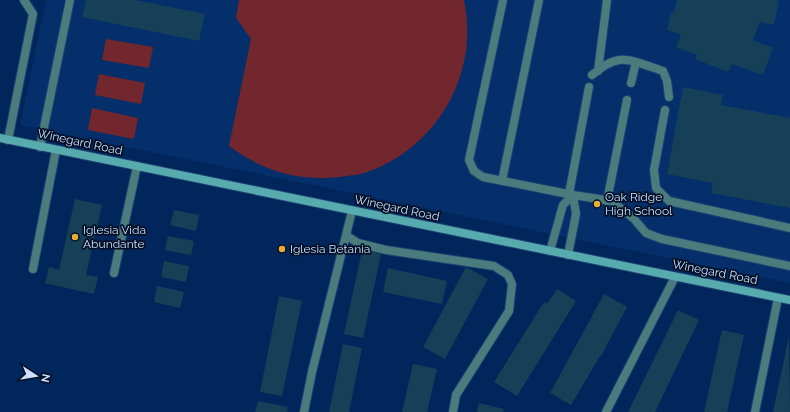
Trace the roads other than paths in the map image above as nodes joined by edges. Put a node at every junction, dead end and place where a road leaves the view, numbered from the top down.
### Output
1 (24, 0) edge
2 (70, 0) edge
3 (503, 0) edge
4 (539, 0) edge
5 (607, 0) edge
6 (636, 62) junction
7 (631, 83) dead end
8 (589, 87) dead end
9 (669, 97) dead end
10 (627, 100) dead end
11 (666, 110) dead end
12 (4, 139) edge
13 (40, 147) junction
14 (56, 150) junction
15 (137, 166) junction
16 (502, 181) junction
17 (571, 195) junction
18 (607, 200) junction
19 (352, 211) junction
20 (790, 228) edge
21 (347, 236) junction
22 (550, 251) junction
23 (568, 255) junction
24 (790, 266) edge
25 (33, 269) dead end
26 (114, 273) dead end
27 (675, 277) junction
28 (778, 298) junction
29 (790, 300) edge
30 (304, 412) edge
31 (453, 412) edge
32 (606, 412) edge
33 (755, 412) edge

1 - 12 street
2 - 13 street
3 - 16 street
4 - 16 street
5 - 6 street
6 - 7 street
6 - 9 street
8 - 17 street
10 - 18 street
11 - 20 street
12 - 13 street, Winegard Road
13 - 14 street, Winegard Road
14 - 15 street, Winegard Road
14 - 25 street
15 - 19 street, Winegard Road
15 - 26 street
16 - 17 street
17 - 18 street
17 - 22 street
17 - 23 street
18 - 24 street
19 - 21 street
19 - 22 street, Winegard Road
21 - 30 street
21 - 31 street
22 - 23 street, Winegard Road
23 - 27 street, Winegard Road
27 - 28 street, Winegard Road
27 - 32 street
28 - 29 street, Winegard Road
28 - 33 street

